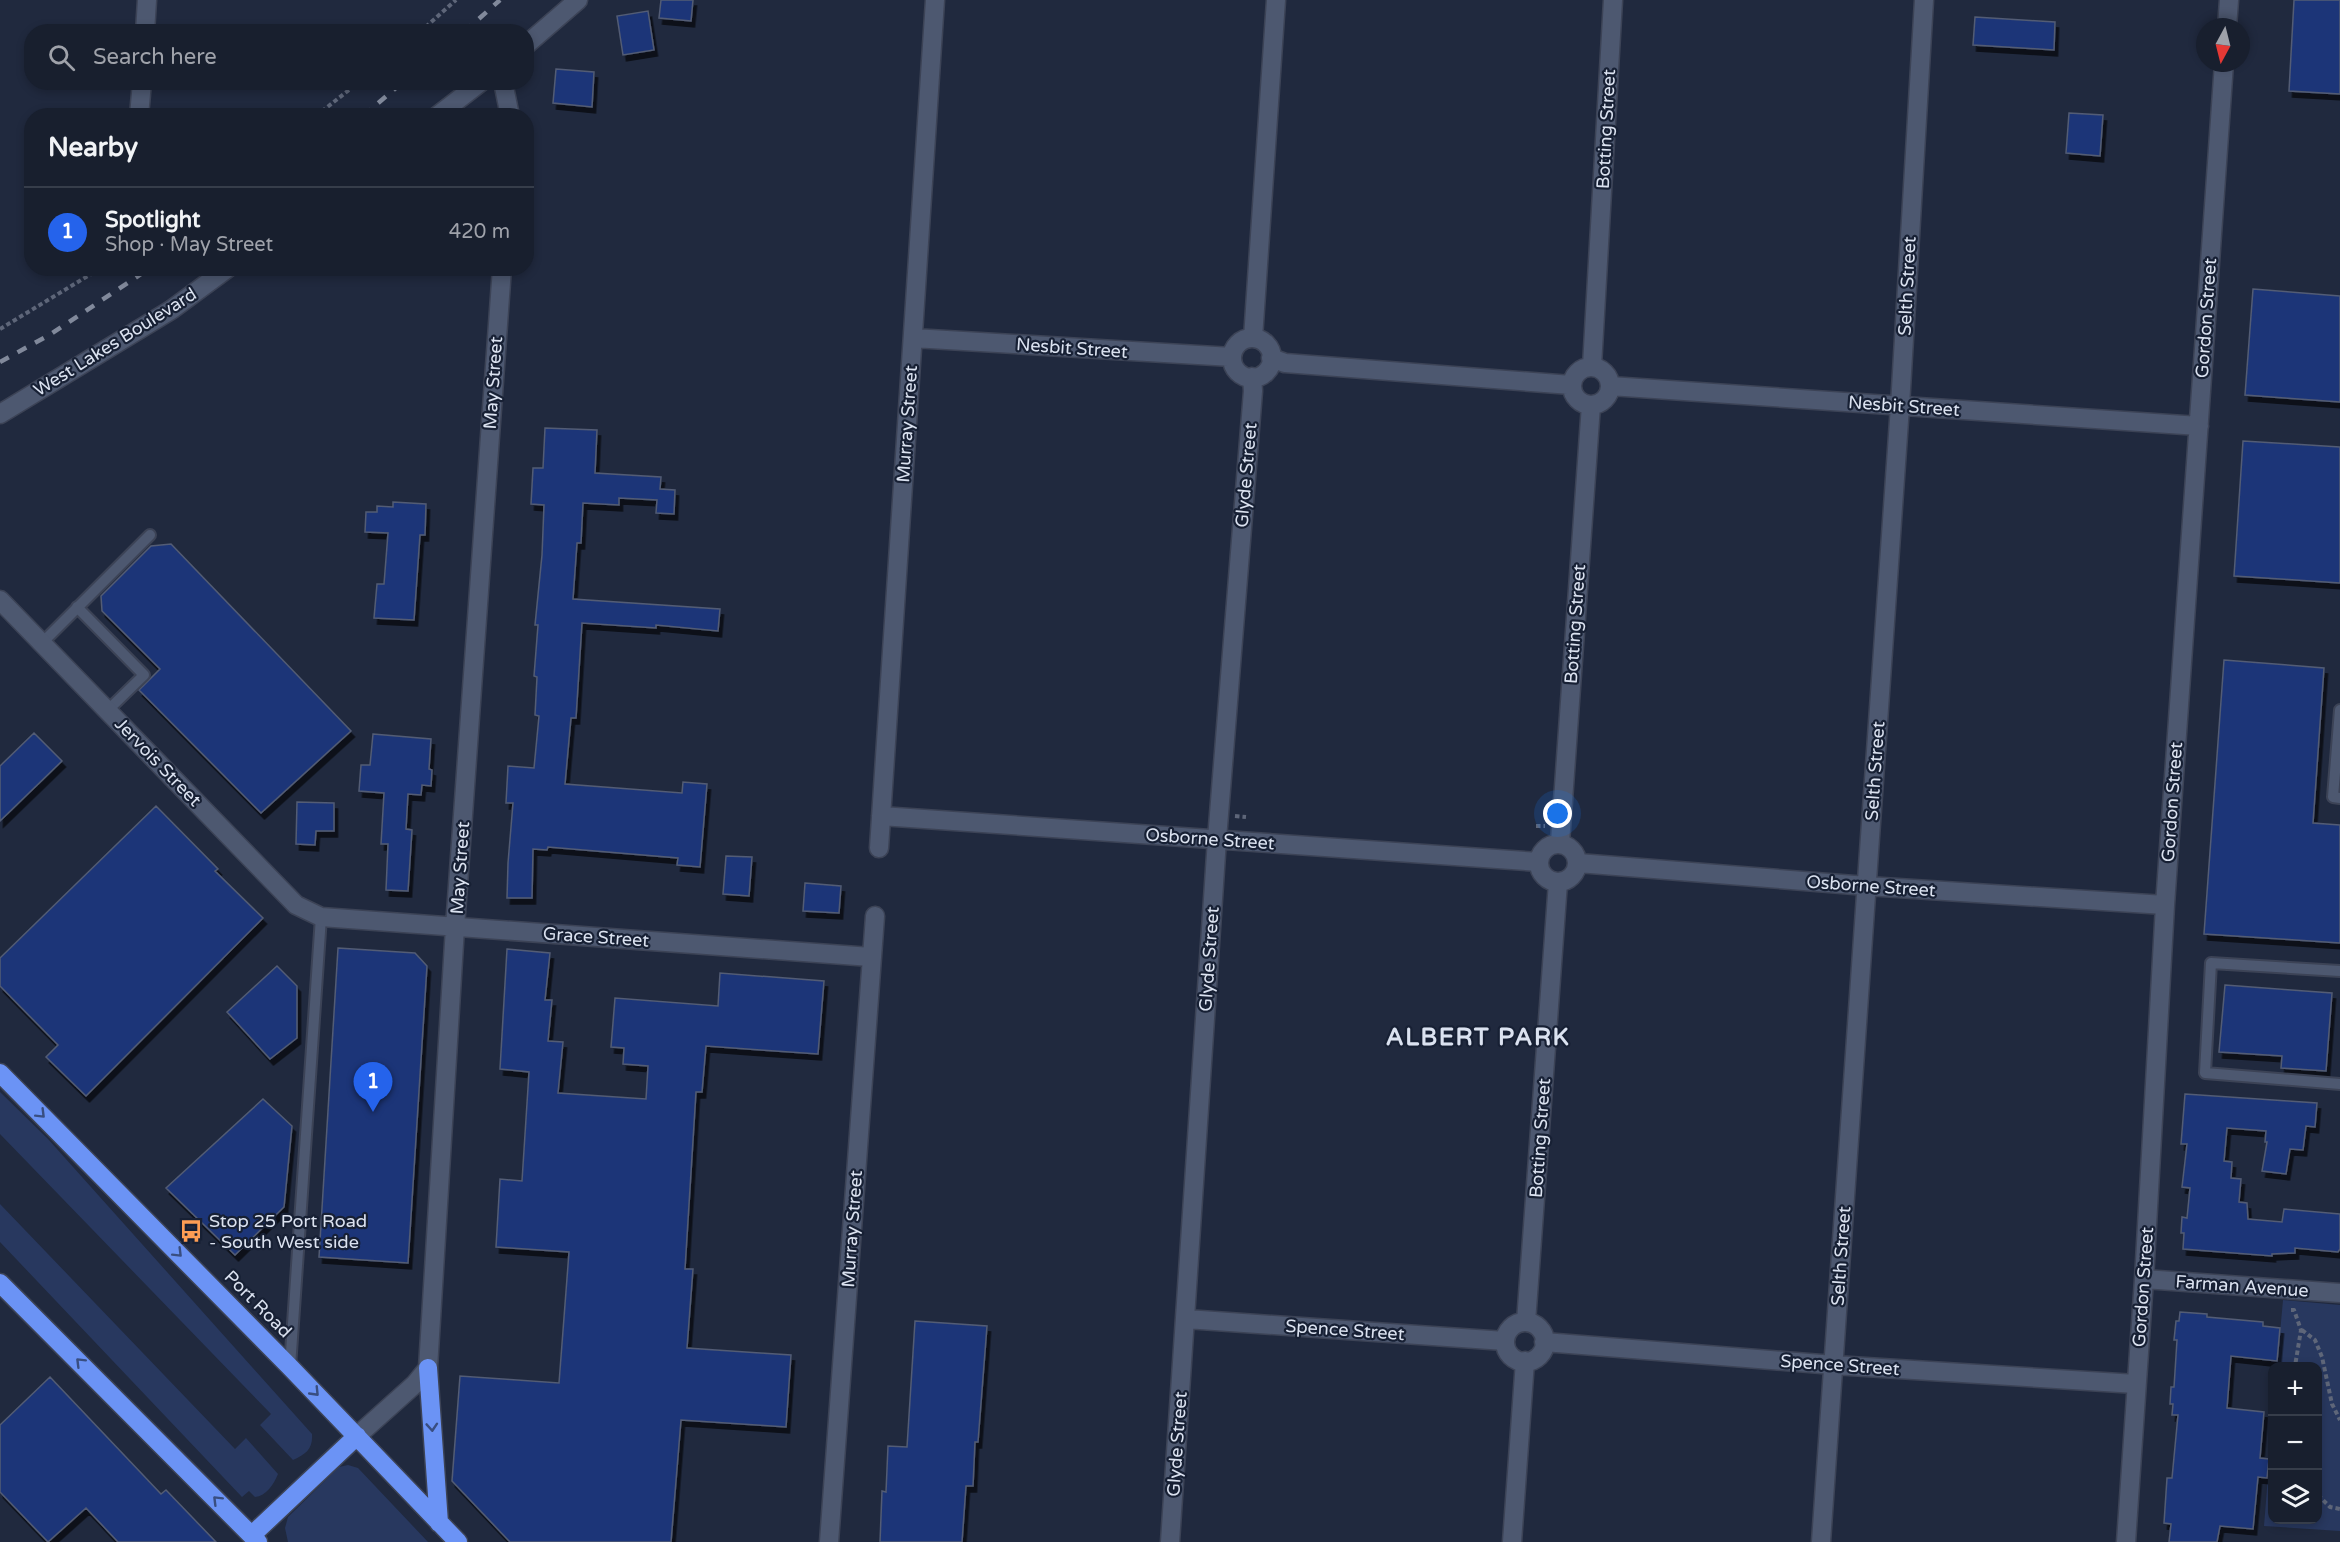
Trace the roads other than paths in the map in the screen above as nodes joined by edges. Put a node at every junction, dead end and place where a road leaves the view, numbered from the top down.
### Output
1 (147, 0) edge
2 (578, 0) edge
3 (935, 0) edge
4 (1276, 0) edge
5 (1613, 0) edge
6 (1924, 0) edge
7 (2229, 0) edge
8 (2228, 18) edge
9 (146, 24) edge
10 (534, 38) edge
11 (2223, 72) edge
12 (141, 90) edge
13 (471, 90) edge
14 (505, 90) edge
15 (139, 108) edge
16 (447, 108) edge
17 (508, 108) edge
18 (217, 276) edge
19 (500, 276) edge
20 (912, 338) junction
21 (1253, 338) junction
22 (1232, 357) junction
23 (1271, 358) junction
24 (1592, 366) junction
25 (1252, 377) junction
26 (1571, 385) junction
27 (1610, 386) junction
28 (1591, 405) junction
29 (1900, 406) junction
30 (0, 414) edge
31 (2199, 426) junction
32 (150, 535) dead end
33 (0, 600) edge
34 (77, 607) junction
35 (42, 643) junction
36 (2340, 710) edge
37 (107, 711) junction
38 (2340, 798) edge
39 (881, 816) junction
40 (1216, 839) junction
41 (1560, 843) junction
42 (879, 848) dead end
43 (1539, 862) junction
44 (1578, 863) junction
45 (1558, 882) junction
46 (1867, 886) junction
47 (2165, 905) junction
48 (875, 916) dead end
49 (321, 917) junction
50 (455, 927) junction
51 (871, 957) junction
52 (2340, 971) edge
53 (0, 1073) edge
54 (2340, 1084) edge
55 (2144, 1279) junction
56 (0, 1283) edge
57 (2340, 1293) edge
58 (1186, 1318) junction
59 (1526, 1322) junction
60 (1505, 1341) junction
61 (1544, 1342) junction
62 (1525, 1361) junction
63 (1834, 1365) junction
64 (290, 1367) junction
65 (428, 1368) junction
66 (2136, 1384) junction
67 (357, 1436) junction
68 (439, 1522) junction
69 (251, 1540) edge
70 (458, 1542) edge
71 (829, 1542) edge
72 (1170, 1542) edge
73 (1512, 1542) edge
74 (1821, 1542) edge
75 (2126, 1542) edge

1 - 9 street
2 - 10 street
3 - 20 street, Murray Street
4 - 21 street
5 - 24 street, Botting Street
6 - 29 street, Selth Street
7 - 8 street
11 - 31 street, Gordon Street
12 - 15 street
13 - 16 street
14 - 17 street
18 - 30 street, West Lakes Boulevard
19 - 50 street, May Street
20 - 22 street, Nesbit Street
20 - 39 street, Murray Street
21 - 22 street
21 - 23 street
22 - 25 street
23 - 25 street
23 - 26 street
24 - 26 street
24 - 27 street
25 - 40 street, Glyde Street
26 - 28 street
27 - 28 street
27 - 29 street, Nesbit Street
28 - 41 street, Botting Street
29 - 31 street, Nesbit Street
29 - 46 street, Selth Street
31 - 47 street, Gordon Street
32 - 34 lane
33 - 35 street, Jervois Street
34 - 35 lane
34 - 37 lane
35 - 37 street, Jervois Street
36 - 38 lane
37 - 49 street, Jervois Street
39 - 40 street, Osborne Street
39 - 42 street, Murray Street
40 - 43 street, Osborne Street
40 - 58 street, Glyde Street
41 - 43 street
41 - 44 street
43 - 45 street
44 - 45 street
44 - 46 street, Osborne Street
45 - 59 street, Botting Street
46 - 47 street, Osborne Street
46 - 63 street, Selth Street
47 - 55 street, Gordon Street
48 - 51 street, Murray Street
49 - 50 street, Grace Street
49 - 64 lane
50 - 51 street, Grace Street
50 - 65 street, May Street
51 - 71 street, Murray Street
52 - 54 lane
53 -> 64 highway, Port Road
55 - 57 street, Farman Avenue
55 - 66 street, Gordon Street
69 -> 56 highway
58 - 60 street, Spence Street
58 - 72 street, Glyde Street
59 - 60 street
59 - 61 street
60 - 62 street
61 - 62 street
61 - 63 street, Spence Street
62 - 73 street
63 - 66 street, Spence Street
63 - 74 street, Selth Street
64 -> 67 highway, Port Road
65 - 67 street
65 -> 68 highway
66 - 75 street, Gordon Street
67 - 68 highway, Port Road
67 - 69 highway
68 - 70 highway, Port Road

